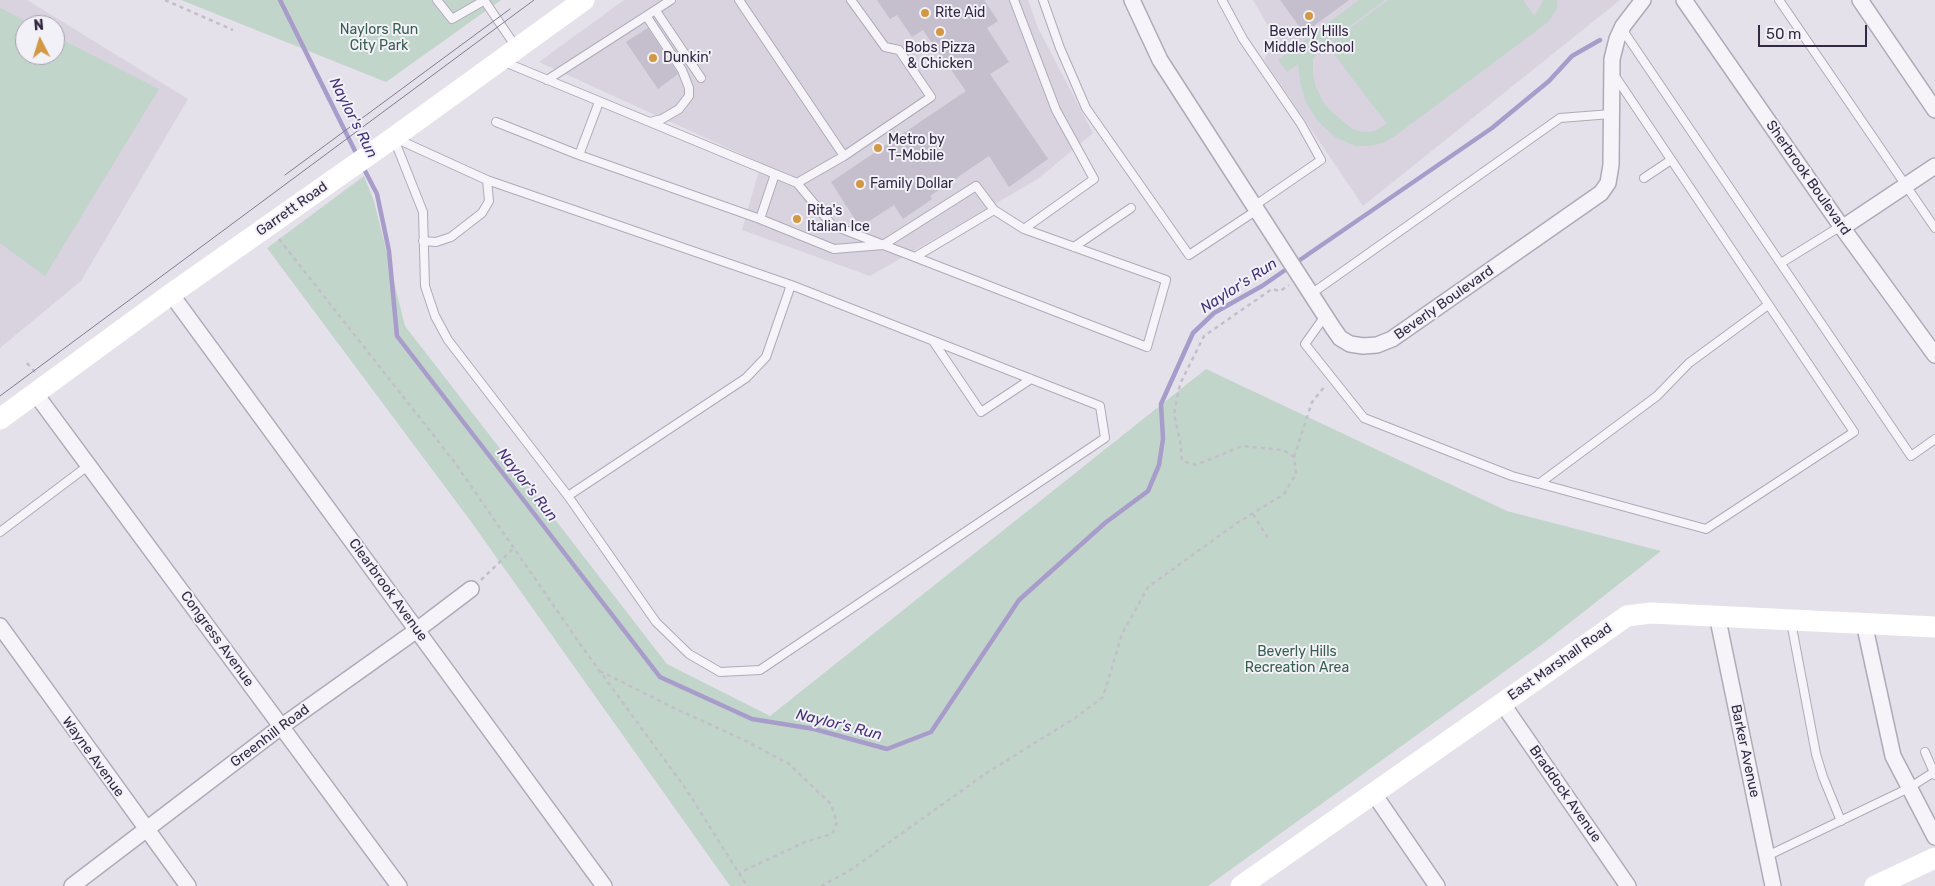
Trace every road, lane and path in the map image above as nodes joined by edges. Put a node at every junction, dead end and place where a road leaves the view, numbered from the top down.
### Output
1 (165, 0) edge
2 (437, 0) edge
3 (484, 0) edge
4 (584, 0) edge
5 (671, 0) edge
6 (739, 0) edge
7 (851, 0) edge
8 (1014, 0) edge
9 (1043, 0) edge
10 (1132, 0) edge
11 (1222, 0) edge
12 (1643, 0) edge
13 (1684, 0) edge
14 (1779, 0) edge
15 (1860, 0) edge
16 (656, 11) junction
17 (647, 17) junction
18 (1622, 29) junction
19 (233, 30) dead end
20 (509, 55) junction
21 (1612, 72) junction
22 (701, 78) dead end
23 (548, 80) junction
24 (600, 102) junction
25 (1935, 110) edge
26 (1611, 114) junction
27 (496, 122) dead end
28 (650, 122) junction
29 (401, 132) junction
30 (579, 154) junction
31 (844, 156) junction
32 (1671, 160) junction
33 (1935, 166) edge
34 (775, 174) junction
35 (1644, 178) dead end
36 (487, 180) junction
37 (797, 183) junction
38 (1906, 185) junction
39 (1131, 208) dead end
40 (1255, 208) junction
41 (994, 210) junction
42 (760, 219) junction
43 (268, 226) junction
44 (1842, 227) junction
45 (1935, 228) edge
46 (1024, 229) junction
47 (423, 242) junction
48 (883, 245) junction
49 (1074, 247) junction
50 (915, 257) junction
51 (1781, 263) junction
52 (791, 285) junction
53 (1280, 291) dead end
54 (171, 294) junction
55 (1311, 294) junction
56 (1768, 305) junction
57 (1325, 316) junction
58 (932, 340) junction
59 (1935, 355) edge
60 (1332, 378) junction
61 (1030, 379) junction
62 (35, 393) junction
63 (0, 419) edge
64 (1935, 439) edge
65 (1294, 457) junction
66 (89, 465) junction
67 (1540, 483) junction
68 (568, 496) junction
69 (1252, 513) junction
70 (0, 532) edge
71 (1268, 538) dead end
72 (514, 548) junction
73 (470, 589) joint
74 (1717, 616) junction
75 (1790, 619) junction
76 (1864, 623) junction
77 (0, 626) edge
78 (1935, 627) edge
79 (417, 630) junction
80 (599, 670) junction
81 (1502, 703) junction
82 (282, 726) junction
83 (1925, 752) dead end
84 (1934, 774) edge
85 (1909, 788) junction
86 (1374, 794) junction
87 (1841, 820) junction
88 (146, 830) junction
89 (1935, 837) edge
90 (1767, 856) junction
91 (1935, 858) edge
92 (739, 873) junction
93 (1244, 885) edge
94 (72, 886) edge
95 (188, 886) edge
96 (399, 886) edge
97 (604, 886) edge
98 (747, 886) edge
99 (821, 886) edge
100 (1437, 886) edge
101 (1628, 886) edge
102 (1773, 886) edge
103 (1875, 886) edge

1 - 19 path
2 - 3 lane
3 - 20 lane
4 - 20 main road, Garrett Road
5 - 16 lane
6 - 31 lane
7 - 31 lane
8 - 46 lane
9 - 40 lane
10 - 40 street, Beverly Boulevard
11 - 40 lane
12 - 18 street, Beverly Boulevard
13 - 44 street, Sherbrook Boulevard
14 - 38 lane
15 - 25 street
16 - 17 lane
16 - 22 lane
17 - 23 lane
17 - 28 lane
18 - 21 street, Beverly Boulevard
18 - 51 lane
20 - 23 lane
20 - 29 main road, Garrett Road
21 - 26 street, Beverly Boulevard
21 - 32 lane
23 - 24 lane
24 - 28 lane
24 - 30 lane
26 - 55 lane
26 - 57 street, Beverly Boulevard
27 - 30 lane
28 - 34 lane
29 - 36 lane
29 - 43 main road, Garrett Road
29 - 47 lane
30 - 42 lane
31 - 37 lane
32 - 35 lane
32 - 56 lane
33 - 38 street
34 - 37 lane
34 - 42 lane
36 - 47 lane
36 - 52 lane
37 - 48 lane
38 - 44 street
38 - 45 lane
39 - 49 lane
40 - 55 street, Beverly Boulevard
41 - 46 lane
41 - 48 lane
41 - 50 lane
42 - 48 lane
43 - 54 main road, Garrett Road
43 - 72 path
44 - 51 lane
44 - 59 street, Sherbrook Boulevard
46 - 49 lane
47 - 68 lane
48 - 50 lane
49 - 50 lane
51 - 64 lane
52 - 58 lane
52 - 68 lane
53 - 65 path
54 - 62 main road, Garrett Road
54 - 79 street, Clearbrook Avenue
55 - 57 street, Beverly Boulevard
56 - 67 lane
56 - 67 lane
57 - 60 lane
58 - 61 lane
58 - 61 lane
60 - 65 path
60 - 67 lane
61 - 68 lane
62 - 63 main road, Garrett Road
62 - 66 street, Congress Avenue
65 - 69 path
66 - 70 lane
66 - 82 street, Congress Avenue
69 - 71 path
69 - 99 path
72 - 73 path
72 - 80 path
73 - 79 street, Greenhill Road
74 - 75 main road, East Marshall Road
74 - 81 main road, East Marshall Road
74 - 90 street, Barker Avenue
75 - 76 main road, East Marshall Road
75 - 87 lane
76 - 78 main road, East Marshall Road
76 - 85 street
77 - 88 street, Wayne Avenue
79 - 82 street, Greenhill Road
79 - 97 street, Clearbrook Avenue
80 - 92 path
80 - 92 path
81 - 86 main road, East Marshall Road
81 - 101 street, Braddock Avenue
82 - 88 street, Greenhill Road
82 - 96 street, Congress Avenue
83 - 84 lane
84 - 85 lane
85 - 87 lane
85 - 89 street
86 - 93 main road, East Marshall Road
86 - 100 street
87 - 90 lane
88 - 94 street, Greenhill Road
88 - 95 street, Wayne Avenue
90 - 102 street, Barker Avenue
91 - 103 main road
92 - 98 path

